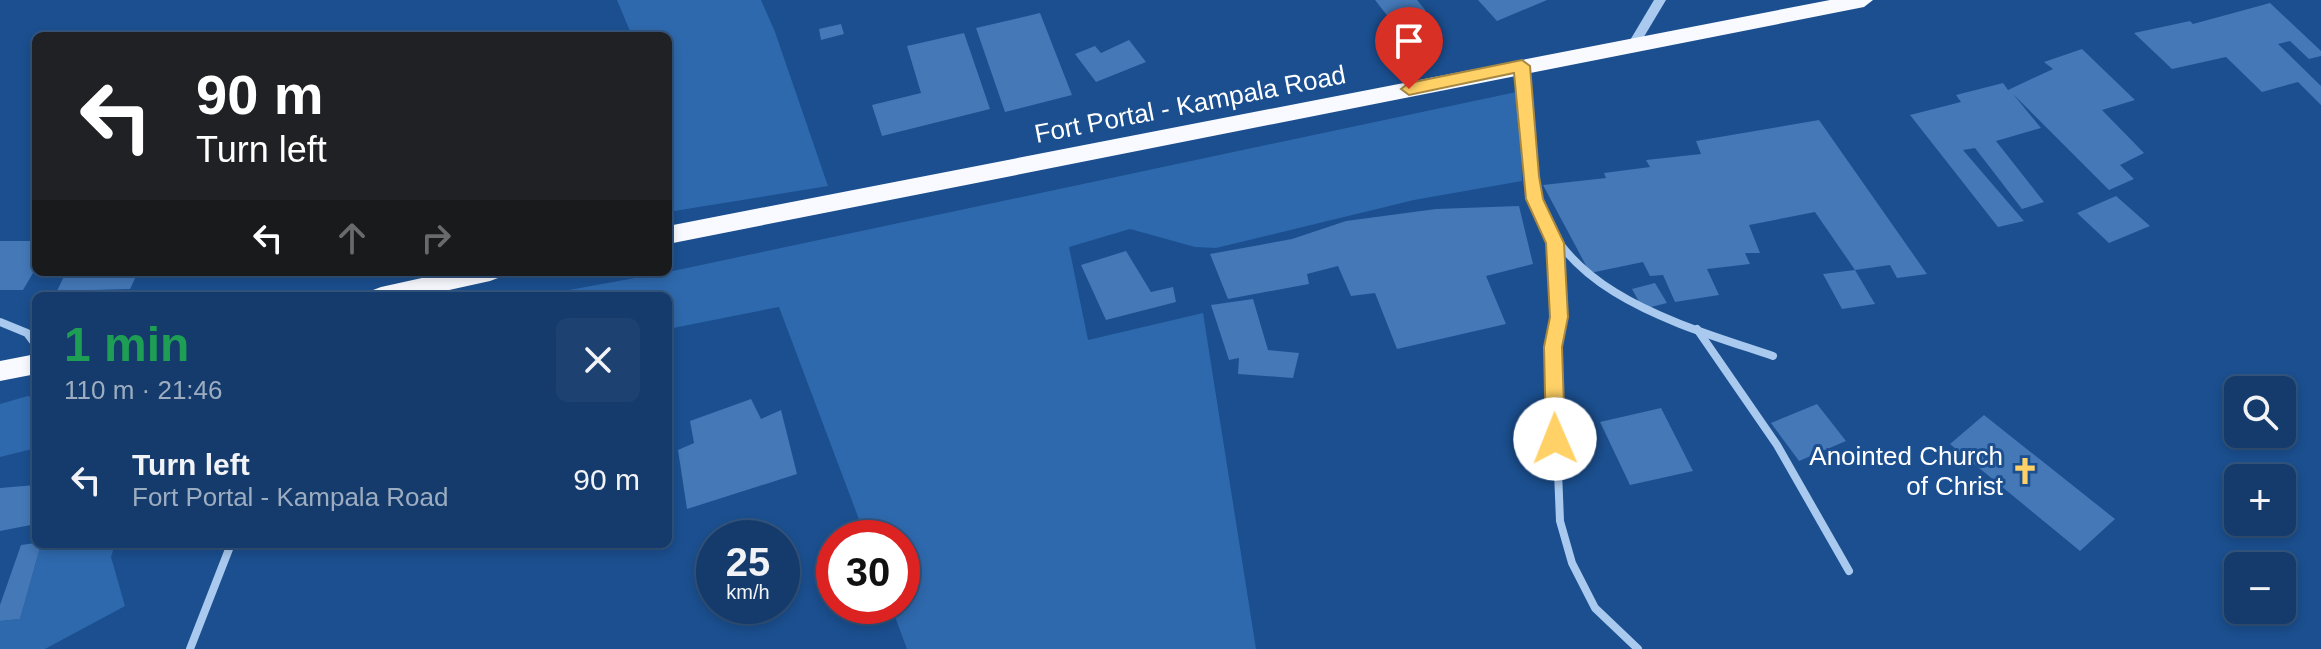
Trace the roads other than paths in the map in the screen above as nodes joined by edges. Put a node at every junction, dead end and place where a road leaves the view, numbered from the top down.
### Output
1 (1660, 0) edge
2 (1864, 0) edge
3 (1632, 47) junction
4 (1522, 66) junction
5 (672, 234) edge
6 (1555, 243) junction
7 (472, 276) edge
8 (399, 292) edge
9 (0, 322) edge
10 (1697, 329) junction
11 (32, 340) edge
12 (1773, 356) dead end
13 (32, 365) edge
14 (0, 371) edge
15 (229, 548) edge
16 (1849, 571) dead end
17 (190, 649) edge
18 (1638, 649) edge

1 - 3 street
2 - 3 highway, Fort Portal - Kampala Road
3 - 4 highway, Fort Portal - Kampala Road
4 - 5 highway, Fort Portal - Kampala Road
4 - 6 street
6 - 10 street
6 - 18 street
7 - 8 highway
9 - 11 street
10 - 12 street
10 - 16 street
13 - 14 highway
15 - 17 street

